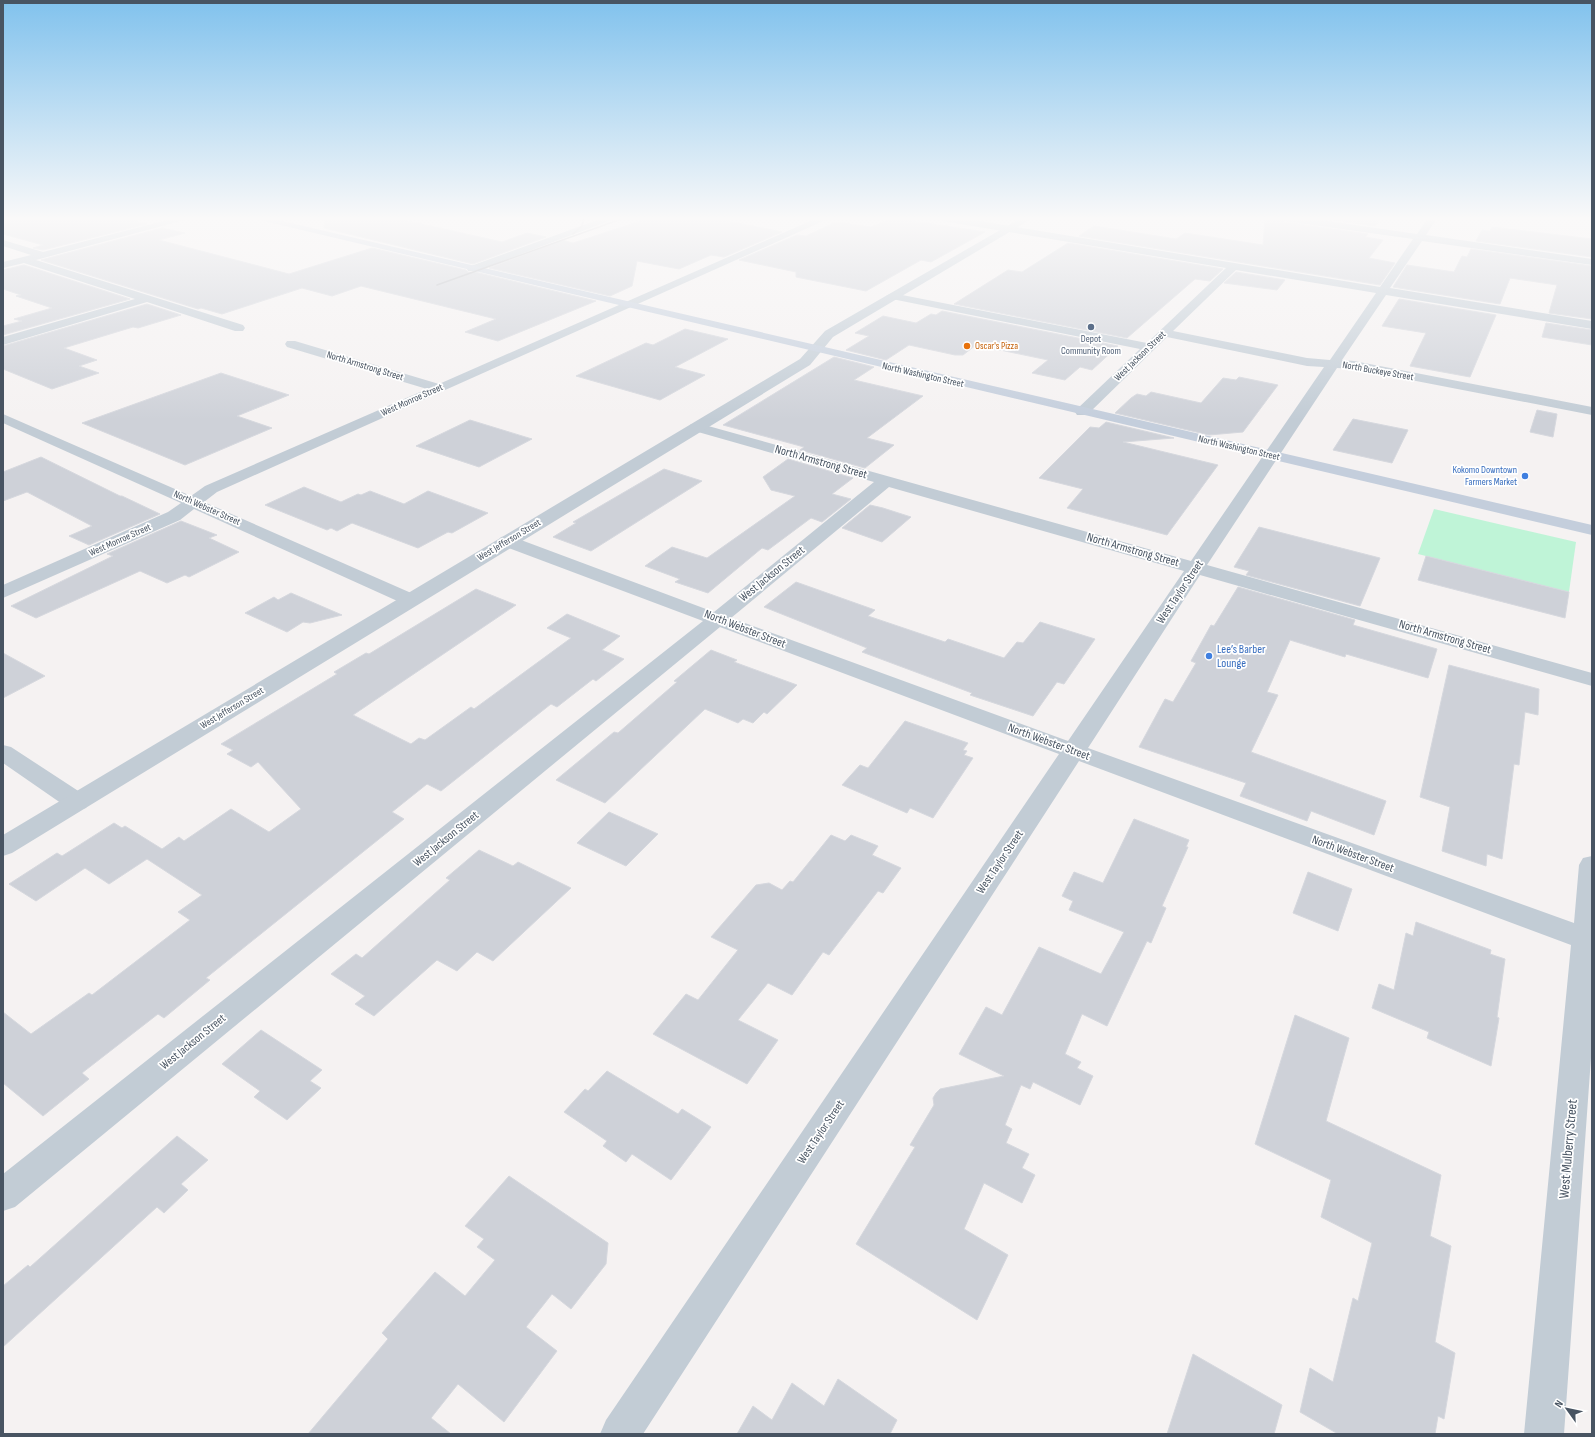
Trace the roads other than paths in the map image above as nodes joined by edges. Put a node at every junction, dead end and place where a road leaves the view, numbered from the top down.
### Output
1 (105, 285) edge
2 (540, 285) edge
3 (675, 285) edge
4 (911, 285) edge
5 (1214, 285) edge
6 (1347, 285) edge
7 (1386, 285) edge
8 (1382, 291) junction
9 (892, 296) junction
10 (146, 298) junction
11 (628, 306) junction
12 (1592, 325) edge
13 (239, 328) dead end
14 (1164, 333) junction
15 (3, 341) edge
16 (291, 344) dead end
17 (1149, 348) junction
18 (816, 350) junction
19 (1334, 363) junction
20 (439, 388) junction
21 (1592, 411) edge
22 (1082, 412) junction
23 (3, 418) edge
24 (25, 427) junction
25 (696, 427) junction
26 (10, 434) dead end
27 (1271, 456) junction
28 (886, 481) junction
29 (193, 501) junction
30 (1592, 530) edge
31 (507, 541) junction
32 (1196, 568) junction
33 (3, 592) edge
34 (411, 600) junction
35 (718, 618) junction
36 (1592, 680) edge
37 (1074, 751) junction
38 (3, 752) edge
39 (77, 802) junction
40 (3, 847) edge
41 (1592, 865) edge
42 (1589, 940) edge
43 (3, 1195) edge
44 (620, 1434) edge
45 (1544, 1434) edge

1 - 10 street
2 - 11 main road, North Washington Street
3 - 11 street, West Monroe Street
4 - 9 street, West Jefferson Street
5 - 14 street, West Jackson Street
6 - 8 street
7 - 8 street, West Taylor Street
8 - 12 street
8 - 19 street, West Taylor Street
9 - 17 street
9 - 18 street, West Jefferson Street
10 - 13 street
10 - 15 street
11 - 18 main road, North Washington Street
11 - 20 street, West Monroe Street
14 - 17 street, West Jackson Street
14 - 19 street, North Buckeye Street
16 - 20 street, North Armstrong Street
17 - 22 street, West Jackson Street
18 - 22 main road, North Washington Street
18 - 25 street, West Jefferson Street
19 - 21 street, North Buckeye Street
19 - 27 street, West Taylor Street
20 - 29 street, West Monroe Street
22 - 27 main road, North Washington Street
23 - 24 street, North Webster Street
24 - 26 street
24 - 29 street, North Webster Street
25 - 28 street, North Armstrong Street
25 - 31 street, West Jefferson Street
27 - 30 main road, North Washington Street
27 - 32 street, West Taylor Street
28 - 32 street, North Armstrong Street
28 - 35 street, West Jackson Street
29 - 33 street, West Monroe Street
29 - 34 street, North Webster Street
31 - 34 street, West Jefferson Street
31 - 35 street, North Webster Street
32 - 36 street, North Armstrong Street
32 - 37 street, West Taylor Street
34 - 39 street, West Jefferson Street
35 - 37 street, North Webster Street
35 - 43 street, West Jackson Street
37 - 42 street, North Webster Street
37 - 44 street, West Taylor Street
38 - 39 street
39 - 40 street, West Jefferson Street
41 - 42 street, West Mulberry Street
42 - 45 street, West Mulberry Street

